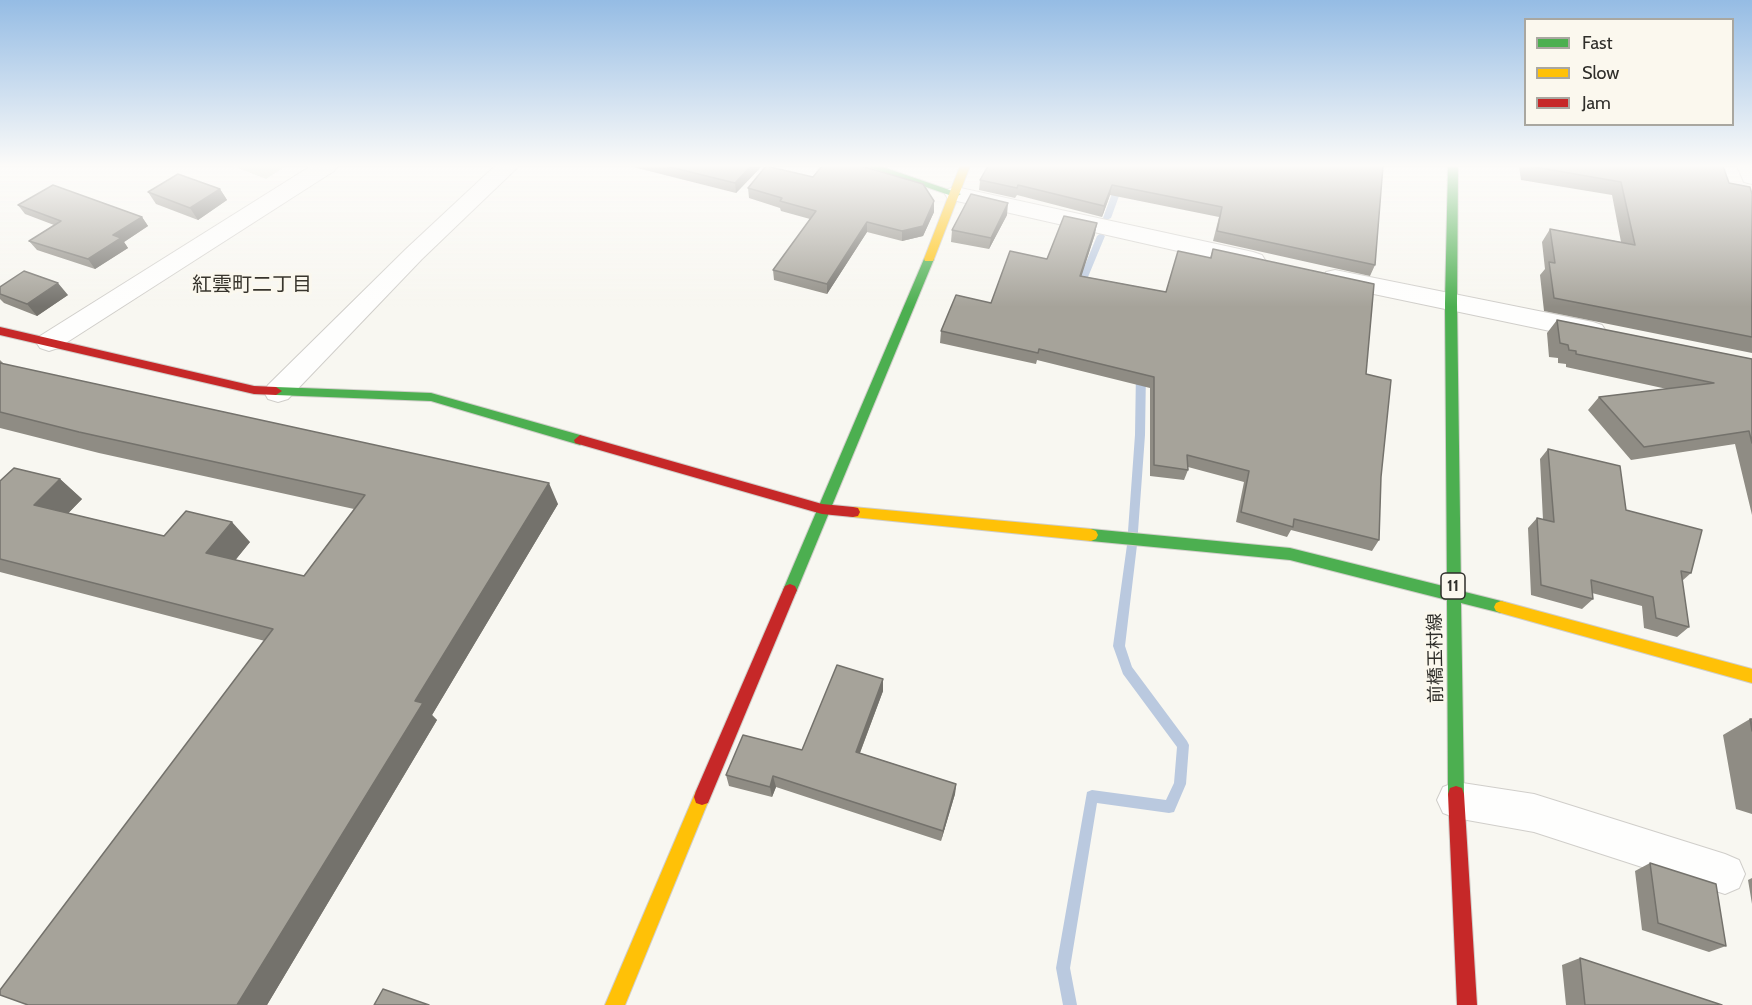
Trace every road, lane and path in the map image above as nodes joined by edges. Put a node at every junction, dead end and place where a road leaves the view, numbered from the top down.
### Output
1 (252, 213) edge
2 (458, 213) edge
3 (948, 213) edge
4 (1041, 213) edge
5 (1453, 213) edge
6 (1276, 265) edge
7 (1311, 273) edge
8 (1451, 303) junction
9 (0, 330) edge
10 (1617, 336) edge
11 (49, 342) junction
12 (278, 392) junction
13 (822, 509) junction
14 (1453, 597) junction
15 (1752, 676) edge
16 (1456, 800) junction
17 (1725, 874) dead end
18 (615, 1005) edge
19 (1467, 1005) edge

1 - 11 street
2 - 12 street
3 - 13 street
4 - 6 street
5 - 8 street, 前橋玉村線 / 11
7 - 8 street
8 - 10 street
8 - 14 street, 前橋玉村線 / 11
9 - 11 street
11 - 12 street
12 - 13 street
13 - 14 street
13 - 18 street
14 - 15 street
14 - 16 street, 前橋玉村線 / 11
16 - 17 street
16 - 19 street, 前橋玉村線 / 11

